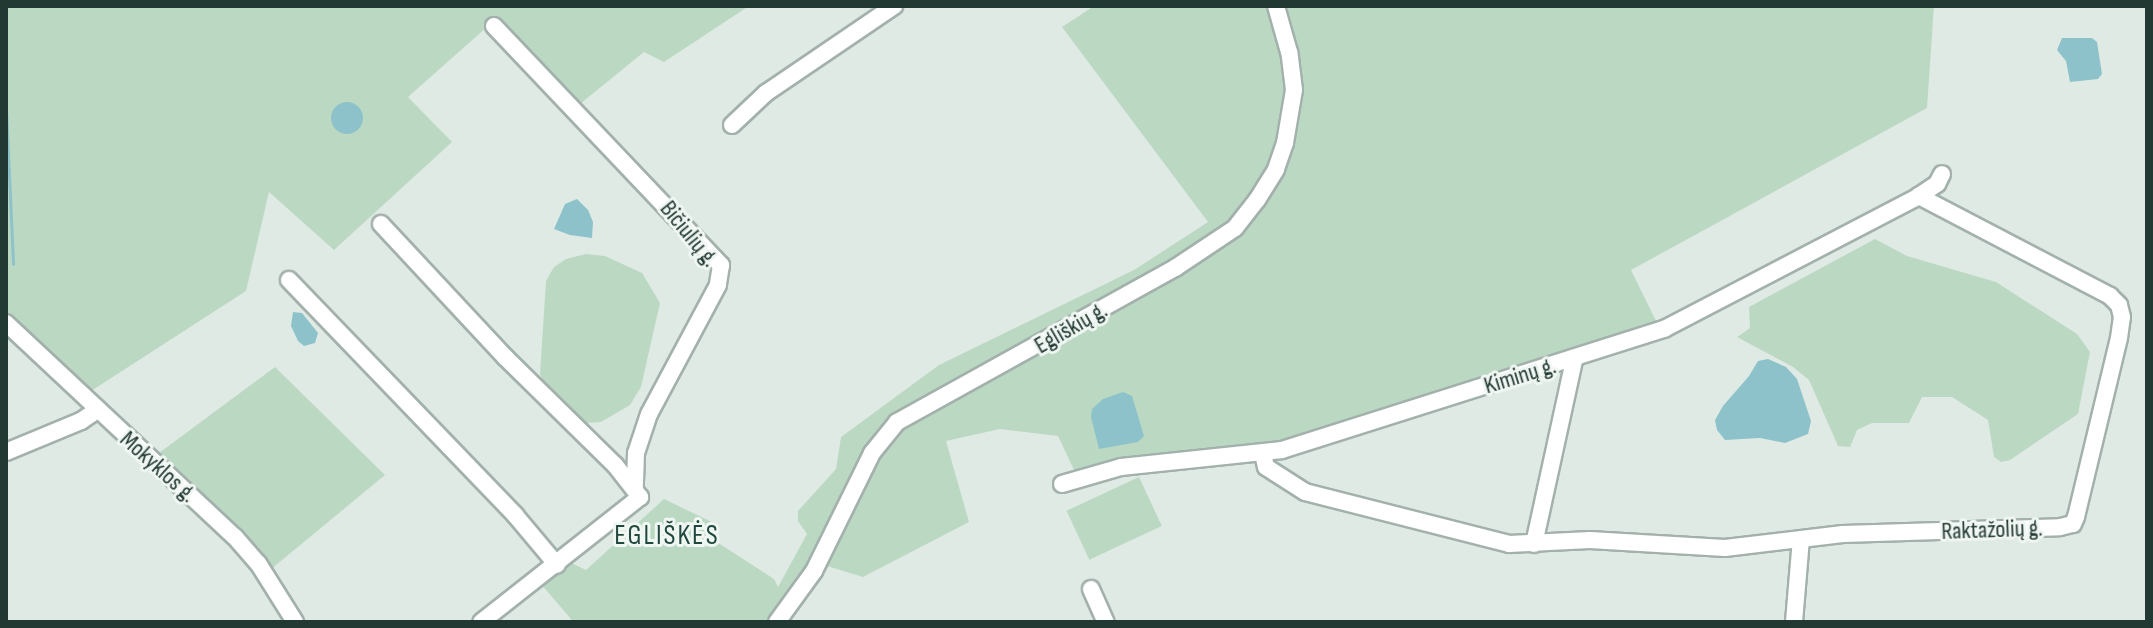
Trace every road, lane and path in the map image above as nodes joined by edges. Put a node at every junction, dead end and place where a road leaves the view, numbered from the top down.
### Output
1 (894, 6) edge
2 (1276, 6) edge
3 (494, 26) dead end
4 (732, 125) dead end
5 (1942, 174) dead end
6 (1919, 196) junction
7 (381, 224) dead end
8 (289, 280) dead end
9 (6, 323) edge
10 (1574, 360) junction
11 (96, 411) junction
12 (6, 452) edge
13 (1263, 454) junction
14 (1062, 484) dead end
15 (637, 492) junction
16 (1801, 539) junction
17 (1534, 544) junction
18 (557, 565) junction
19 (1091, 589) dead end
20 (295, 622) edge
21 (481, 622) edge
22 (777, 622) edge
23 (1106, 622) edge
24 (1794, 622) edge

1 - 4 street
2 - 22 street, Egliškių g.
3 - 15 street, Bičiulių g.
5 - 6 street, Kiminų g.
6 - 10 street, Kiminų g.
6 - 16 street, Raktažolių g.
7 - 15 street
8 - 18 street
9 - 11 street, Mokyklos g.
10 - 13 street, Kiminų g.
10 - 17 street
11 - 12 street
11 - 20 street, Mokyklos g.
13 - 14 street, Kiminų g.
13 - 17 street
15 - 18 street
16 - 17 street
16 - 24 street
18 - 21 street
19 - 23 street

